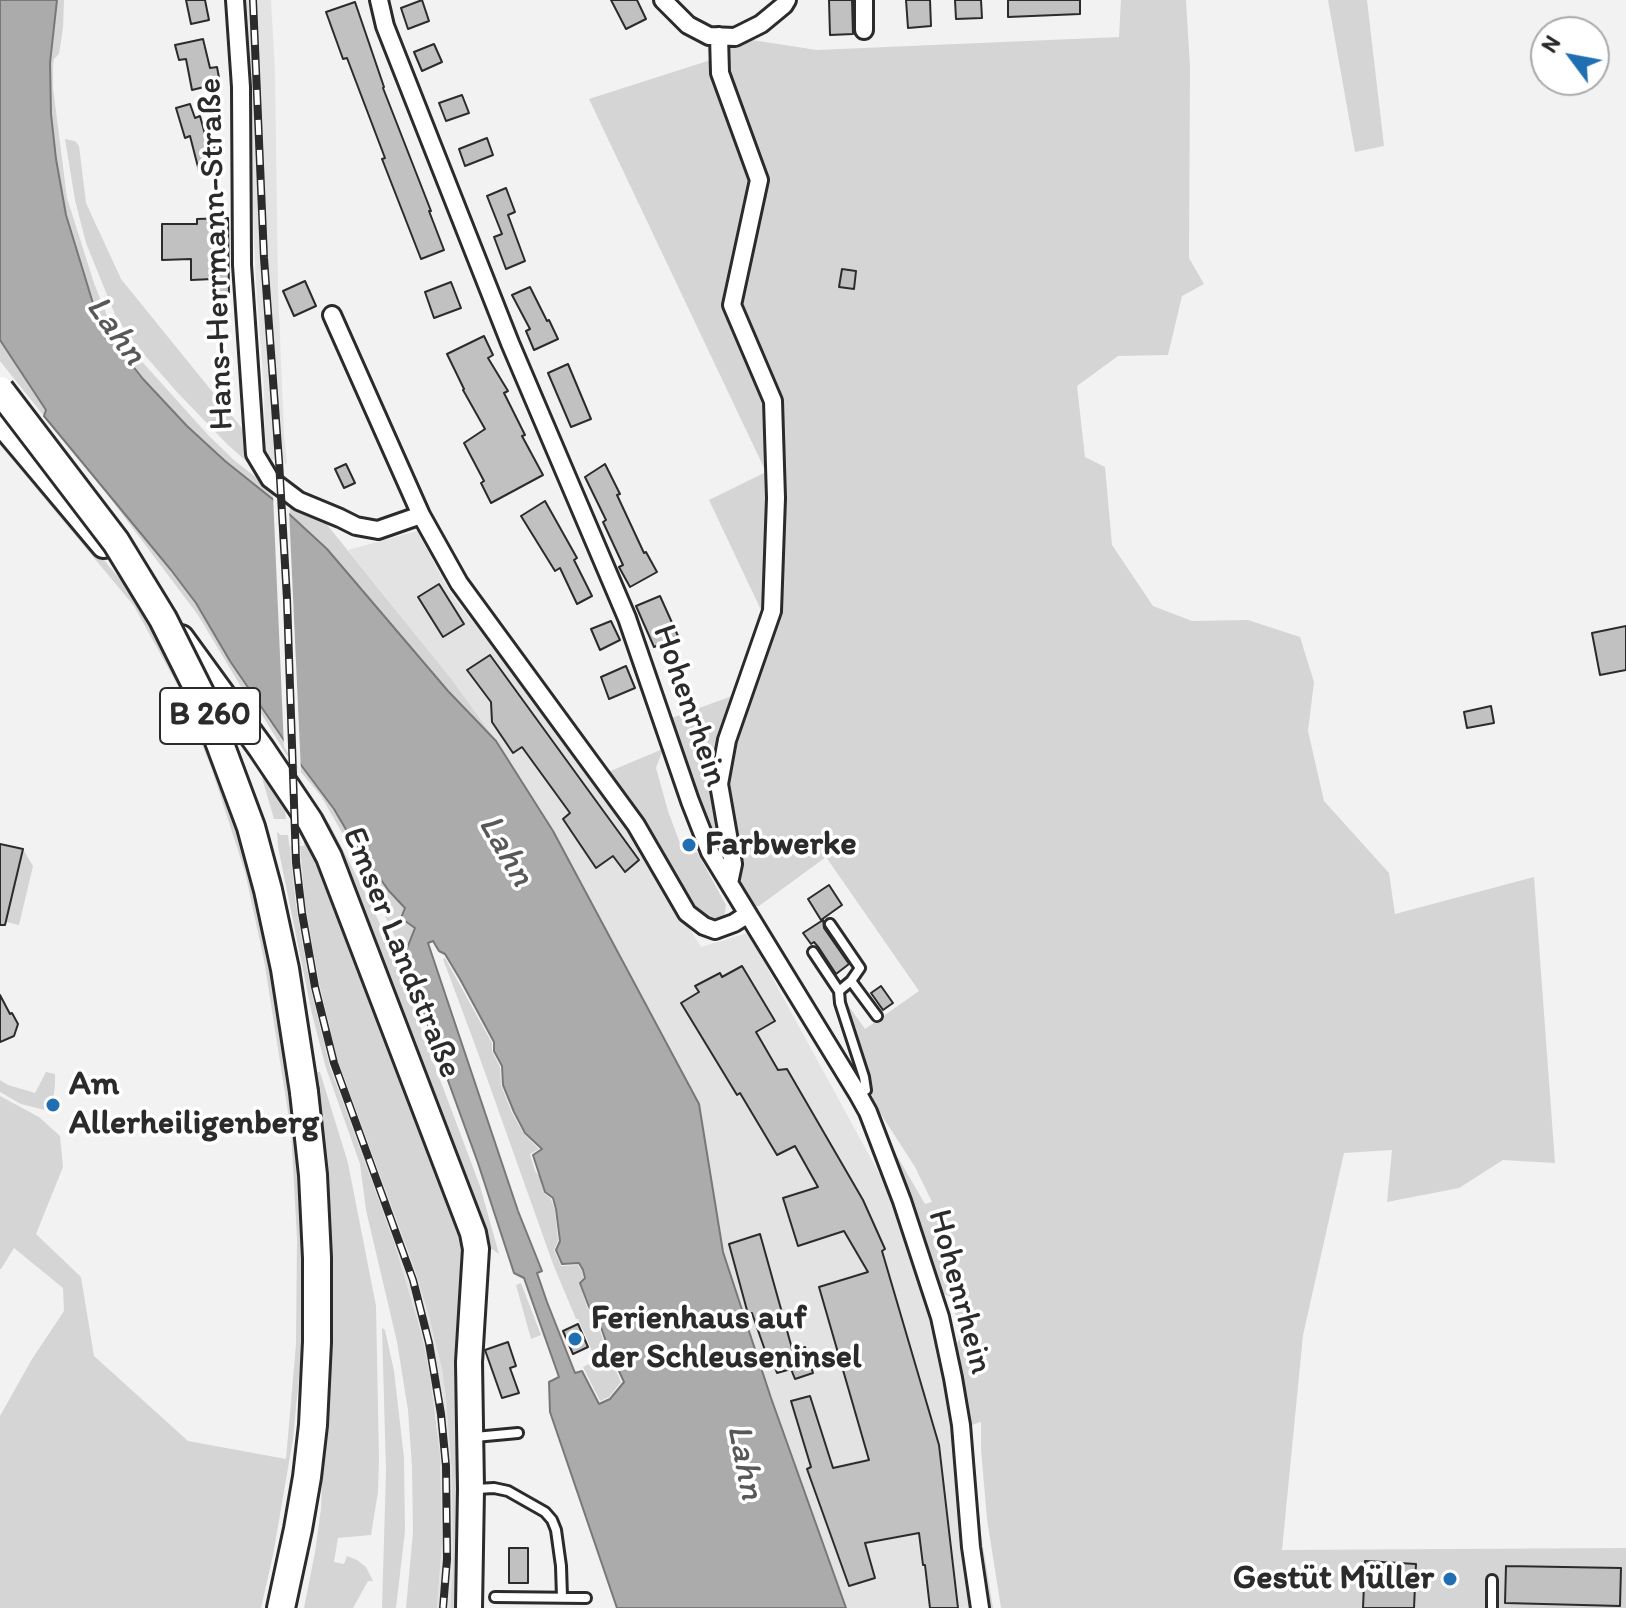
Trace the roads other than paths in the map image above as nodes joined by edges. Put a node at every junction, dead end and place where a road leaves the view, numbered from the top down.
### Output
1 (235, 0) edge
2 (379, 0) edge
3 (663, 0) edge
4 (787, 0) edge
5 (864, 0) edge
6 (864, 30) dead end
7 (719, 36) junction
8 (332, 315) dead end
9 (0, 390) edge
10 (0, 421) edge
11 (421, 515) junction
12 (729, 883) junction
13 (756, 918) junction
14 (830, 924) dead end
15 (813, 952) dead end
16 (851, 981) junction
17 (839, 991) junction
18 (877, 1016) dead end
19 (858, 1094) junction
20 (518, 1433) dead end
21 (470, 1438) junction
22 (471, 1489) junction
23 (1492, 1580) dead end
24 (495, 1597) dead end
25 (562, 1597) junction
26 (586, 1598) dead end
27 (281, 1608) edge
28 (469, 1608) edge
29 (980, 1608) edge
30 (1492, 1608) edge

1 - 11 street, Hans-Herrmann-Straße
2 - 12 street, Hohenrhein
3 - 7 street
4 - 7 street
5 - 6 street
7 - 12 street
8 - 11 street
9 - 27 main road, B 260, bridge
10 - 21 street, Emser Landstraße
11 - 13 street
12 - 13 street, Hohenrhein
13 - 19 street, Hohenrhein
14 - 16 lane
15 - 17 lane
16 - 17 lane
16 - 18 lane
17 - 19 lane
19 - 29 street, Hohenrhein
20 - 21 lane
21 - 22 street, Emser Landstraße
22 - 25 lane
22 - 28 street, Emser Landstraße
23 - 30 lane
24 - 25 lane
25 - 26 lane

